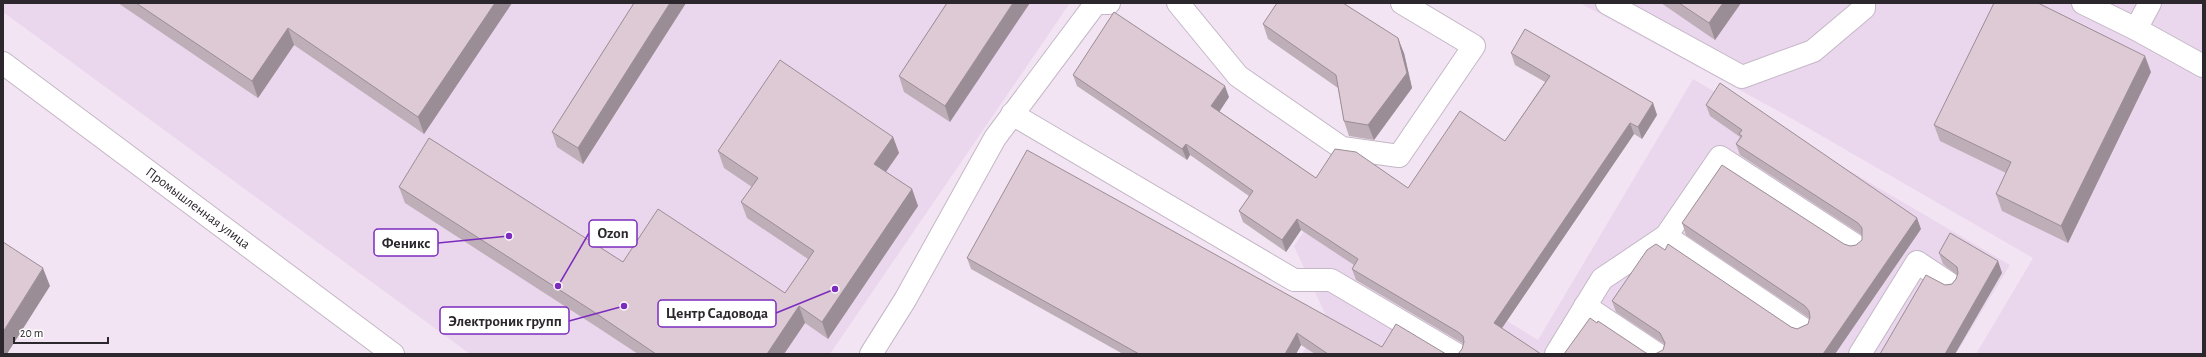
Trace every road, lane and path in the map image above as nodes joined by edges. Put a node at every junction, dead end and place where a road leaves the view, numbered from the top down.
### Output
1 (1109, 3) edge
2 (1178, 3) edge
3 (1402, 3) edge
4 (1607, 3) edge
5 (1864, 3) edge
6 (2083, 3) edge
7 (2150, 3) edge
8 (2136, 29) junction
9 (3, 63) edge
10 (2203, 66) edge
11 (1012, 114) junction
12 (1666, 236) junction
13 (1855, 245) edge
14 (1950, 284) edge
15 (1585, 306) junction
16 (1802, 328) edge
17 (393, 354) edge
18 (871, 354) edge
19 (1456, 354) edge
20 (1556, 354) edge
21 (1657, 354) edge
22 (1860, 354) edge

1 - 11 street
2 - 3 street
4 - 5 street
6 - 8 street
7 - 8 street
8 - 10 street
9 - 17 street, Промышленная улица
11 - 18 street
11 - 19 street
12 - 13 street
12 - 15 street
12 - 16 street
14 - 22 street
15 - 20 street
15 - 21 street

